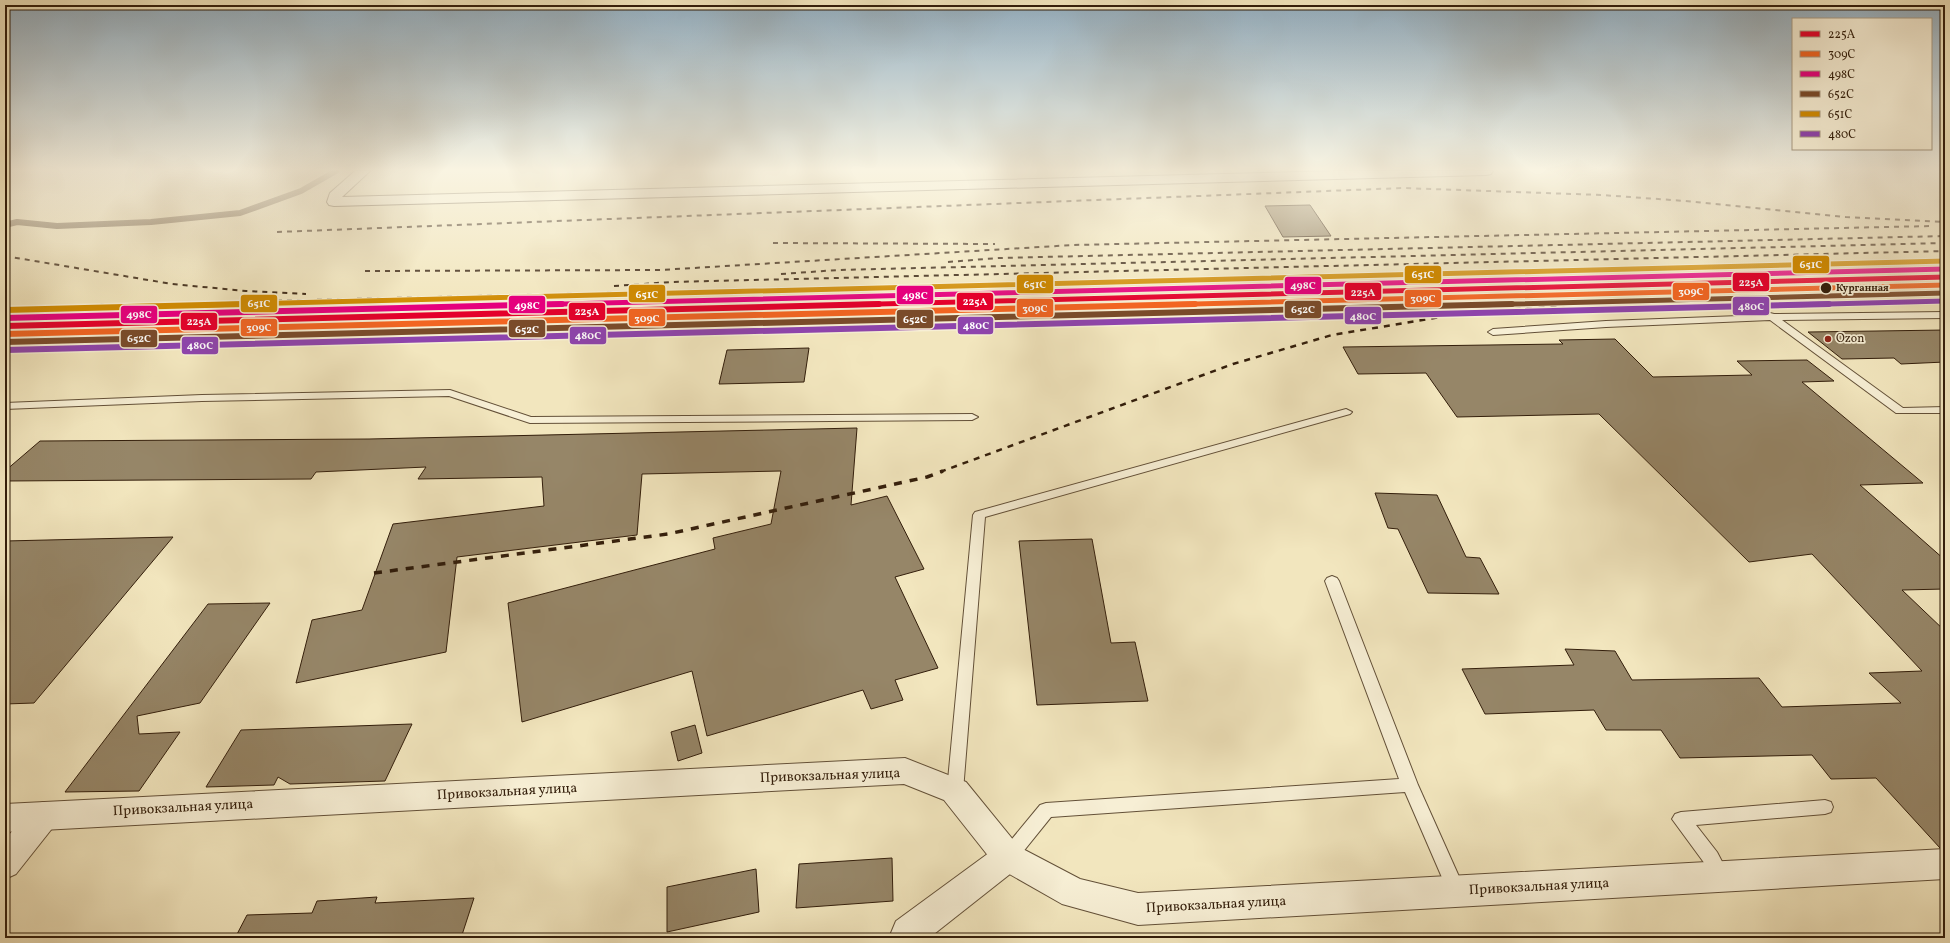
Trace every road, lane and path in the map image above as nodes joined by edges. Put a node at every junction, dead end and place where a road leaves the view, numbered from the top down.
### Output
1 (1945, 315) edge
2 (1770, 316) junction
3 (1493, 332) dead end
4 (5, 406) edge
5 (1945, 410) edge
6 (1346, 412) dead end
7 (972, 417) dead end
8 (1332, 581) dead end
9 (1410, 785) junction
10 (955, 791) junction
11 (1825, 807) dead end
12 (43, 816) junction
13 (5, 818) edge
14 (1008, 857) junction
15 (5, 864) edge
16 (1945, 864) edge
17 (1720, 876) junction
18 (1457, 891) junction
19 (910, 938) edge

1 - 2 lane
2 - 3 lane
2 - 5 lane
4 - 7 lane
6 - 10 lane
8 - 9 lane
9 - 14 lane
9 - 18 lane
10 - 12 street, Привокзальная улица
10 - 14 street, Привокзальная улица
11 - 17 lane
12 - 13 street, Привокзальная улица
12 - 15 street
14 - 18 street, Привокзальная улица
14 - 19 street
16 - 17 street, Привокзальная улица
17 - 18 street, Привокзальная улица

